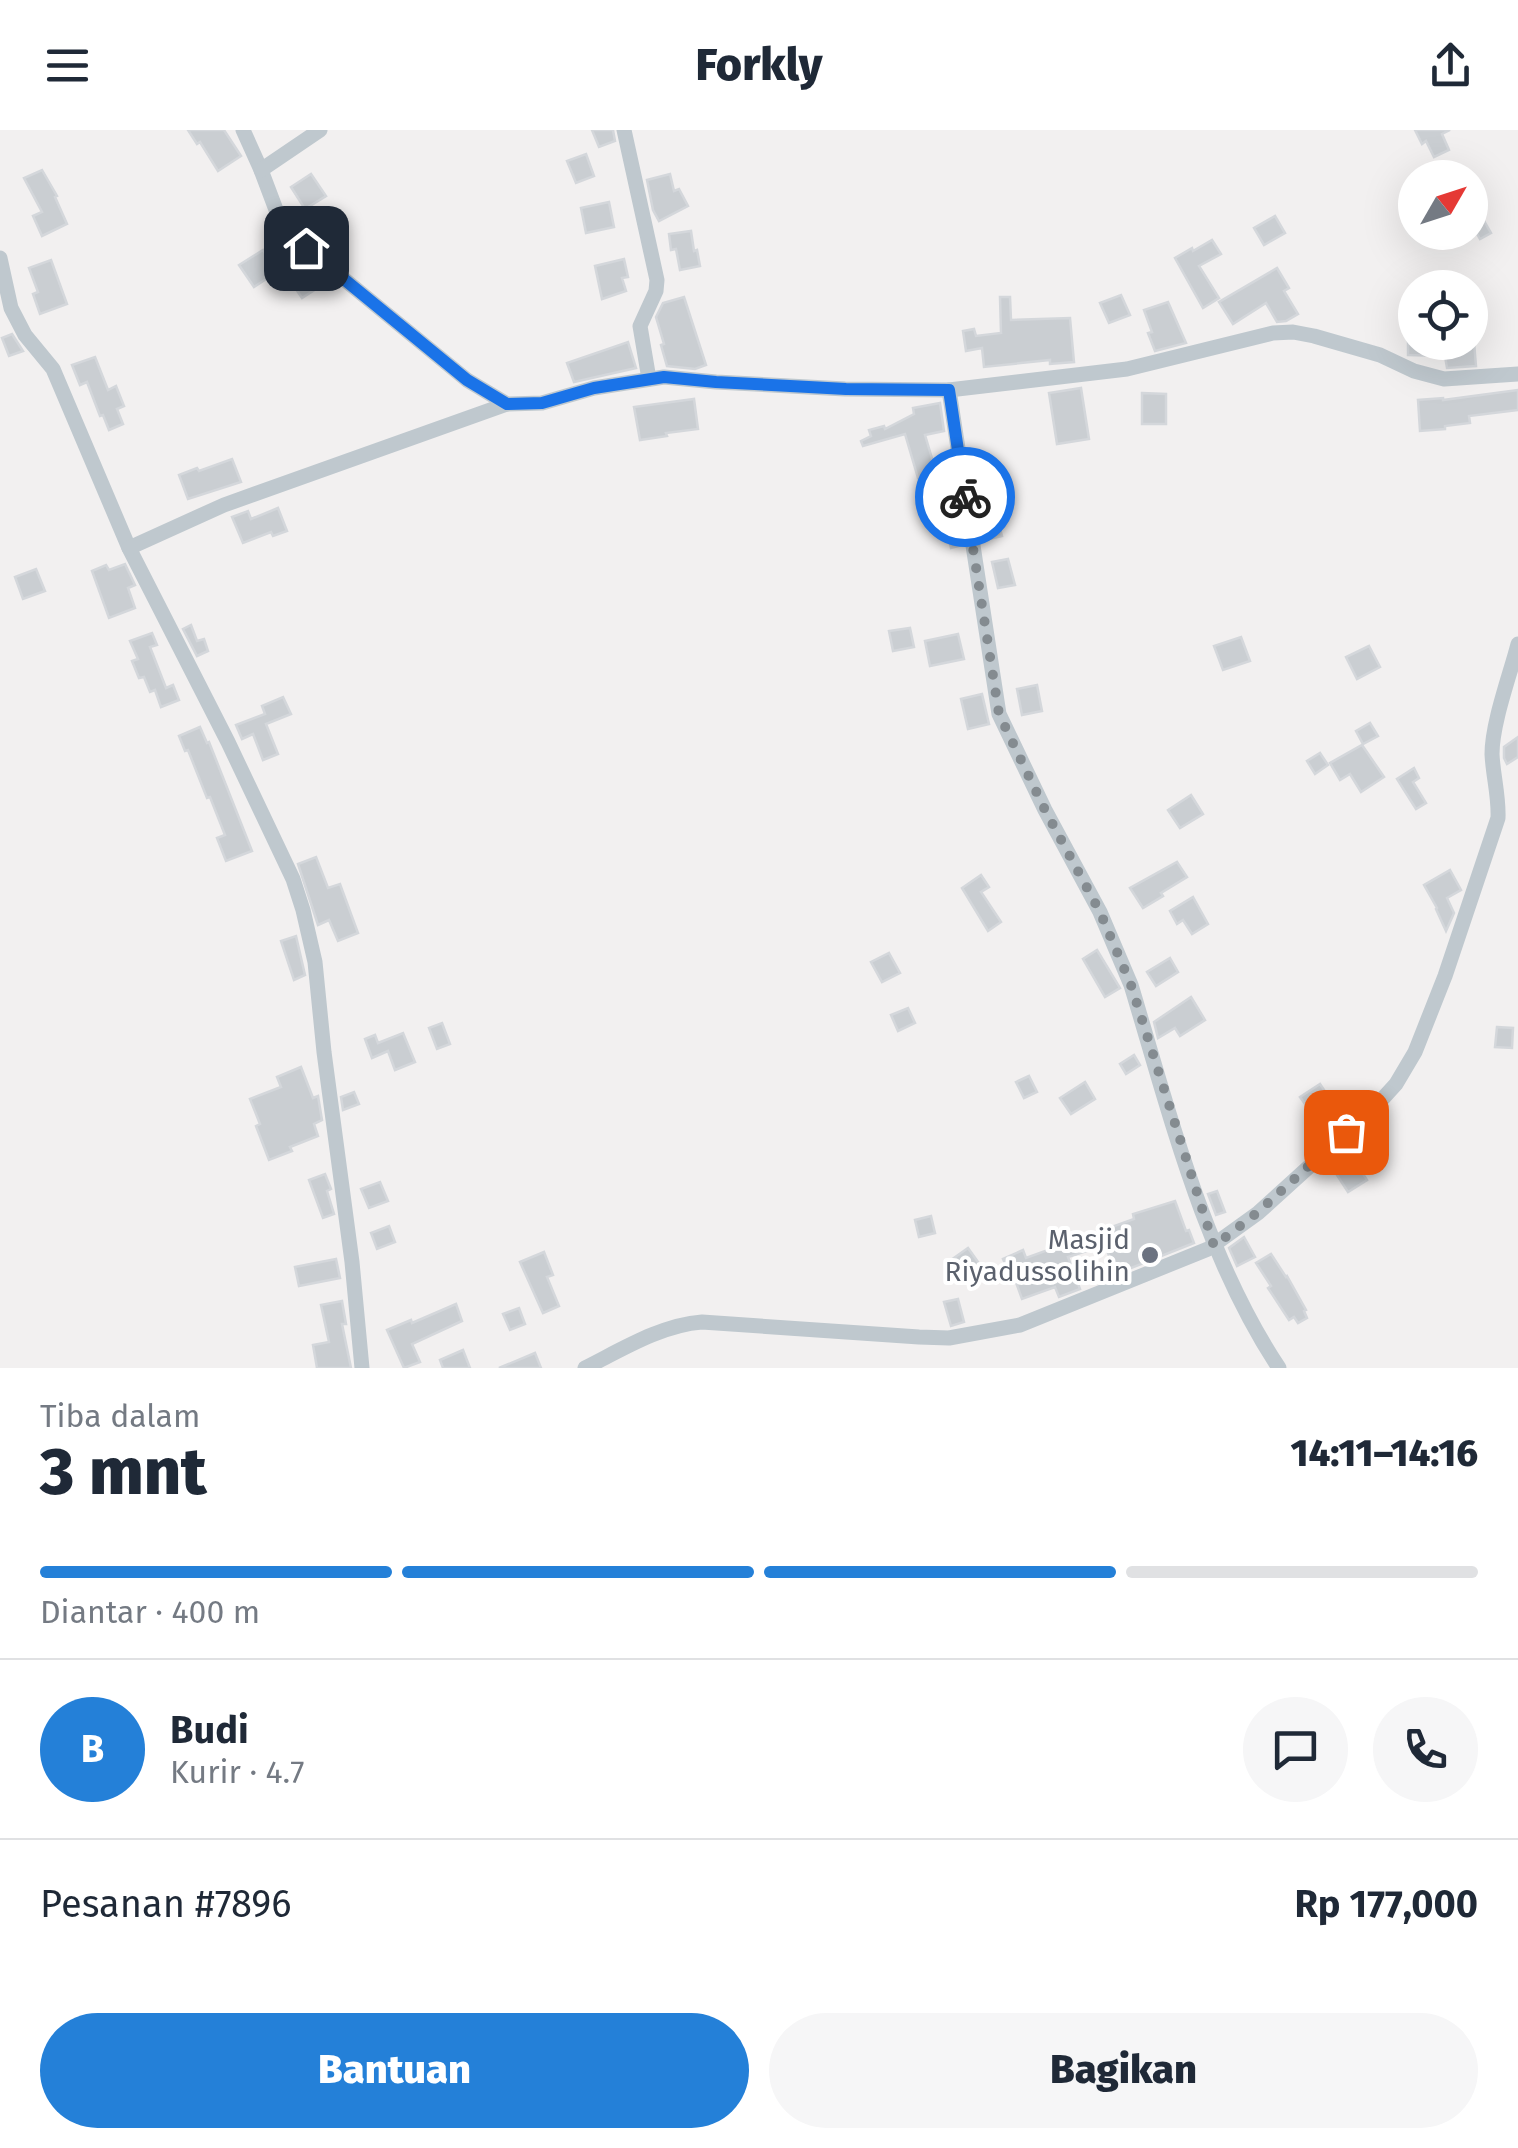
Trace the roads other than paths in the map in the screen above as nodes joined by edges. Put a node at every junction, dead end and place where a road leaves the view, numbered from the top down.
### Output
1 (243, 130) edge
2 (320, 130) edge
3 (624, 130) edge
4 (262, 170) junction
5 (0, 258) edge
6 (1518, 374) edge
7 (649, 379) junction
8 (949, 390) junction
9 (507, 404) junction
10 (129, 548) junction
11 (1518, 644) edge
12 (1214, 1246) junction
13 (362, 1368) edge
14 (586, 1368) edge
15 (1279, 1368) edge

1 - 4 street
2 - 4 street
3 - 7 street
4 - 9 street
5 - 10 street
6 - 8 street
7 - 8 street
7 - 9 street
8 - 12 street
9 - 10 street
10 - 13 street
11 - 12 street
12 - 14 street
12 - 15 street

